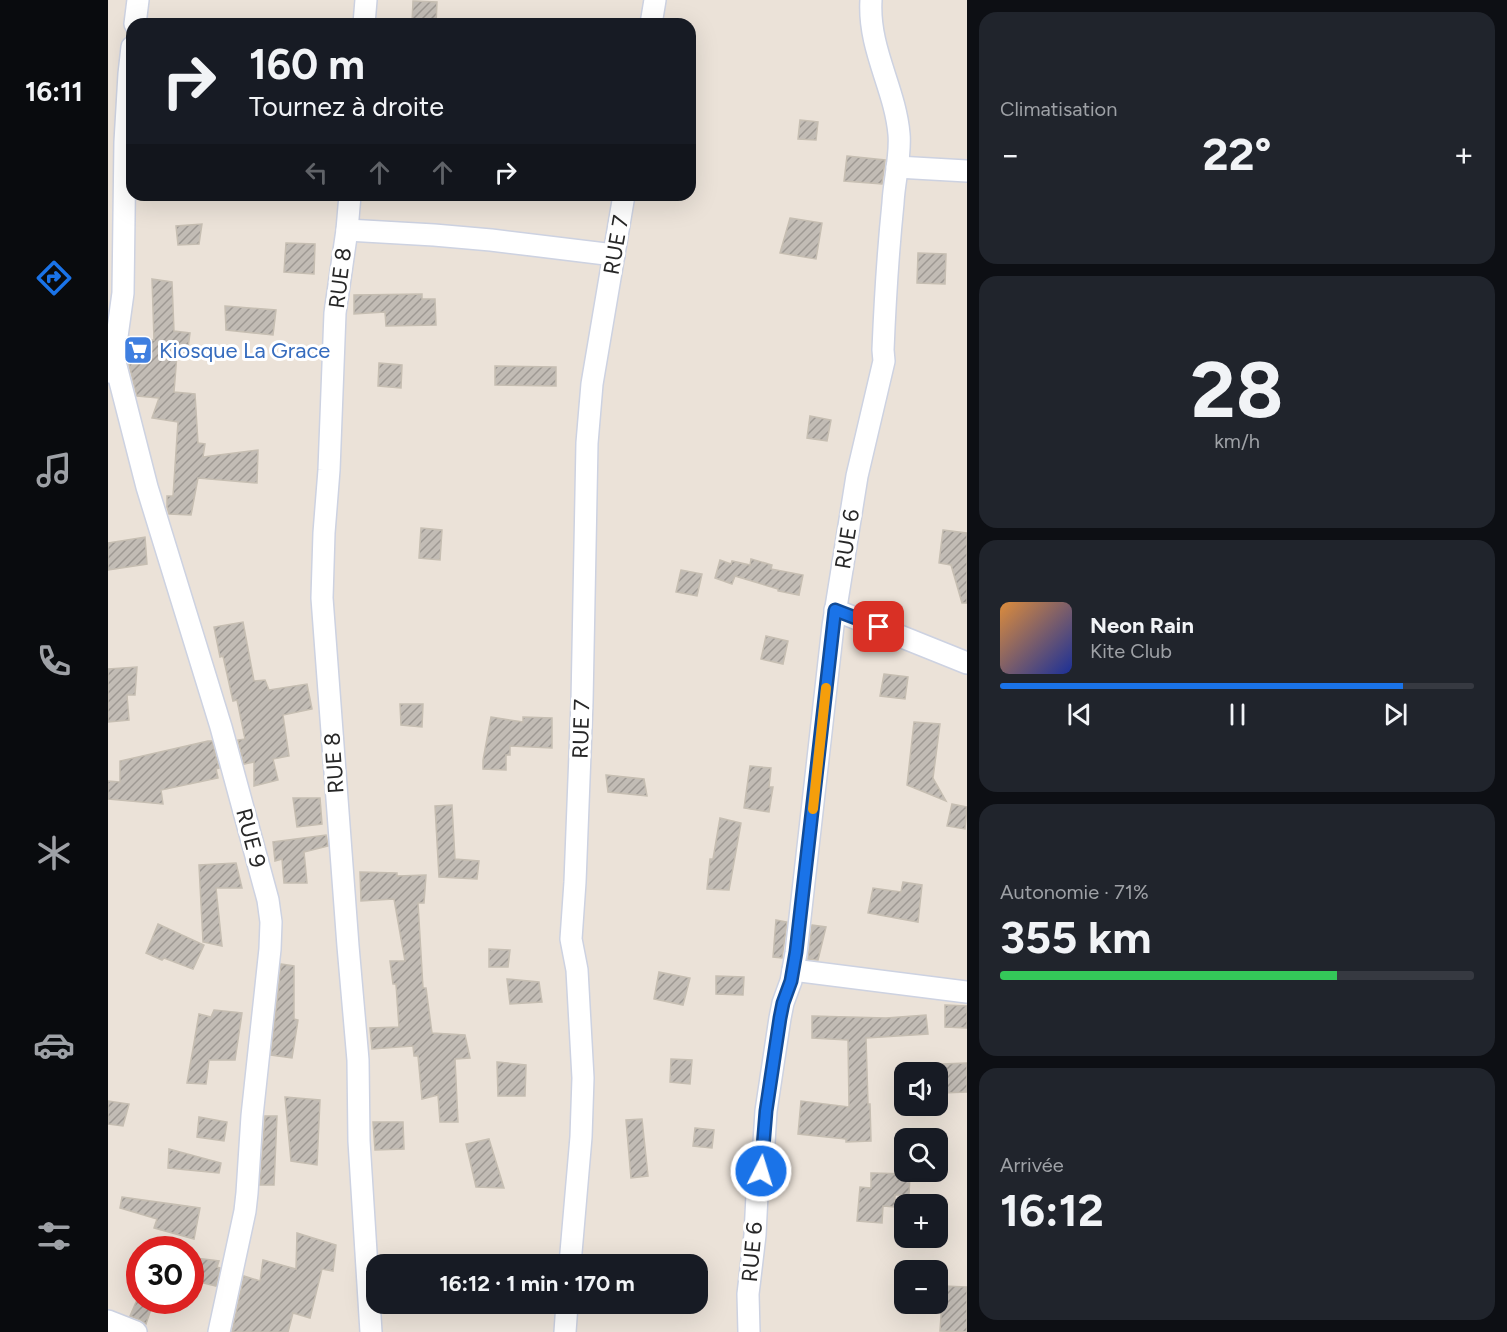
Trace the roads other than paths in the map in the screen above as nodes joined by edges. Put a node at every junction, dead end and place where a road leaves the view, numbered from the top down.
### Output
1 (138, 0) edge
2 (366, 0) edge
3 (655, 0) edge
4 (871, 0) edge
5 (136, 18) edge
6 (364, 18) edge
7 (652, 18) edge
8 (126, 115) edge
9 (897, 167) junction
10 (967, 171) edge
11 (349, 201) edge
12 (623, 201) edge
13 (346, 230) junction
14 (614, 255) junction
15 (111, 367) edge
16 (835, 610) junction
17 (967, 663) edge
18 (793, 970) junction
19 (967, 992) edge
20 (571, 1254) edge
21 (566, 1314) edge
22 (108, 1321) edge
23 (136, 1332) edge
24 (219, 1332) edge
25 (371, 1332) edge
26 (565, 1332) edge
27 (749, 1332) edge

1 - 5 street
2 - 6 street
3 - 7 street
4 - 9 street, RUE 6
8 - 15 street
9 - 10 street
9 - 16 street, RUE 6
11 - 13 street, RUE 8
12 - 14 street, RUE 7
13 - 14 street
13 - 25 street, RUE 8
14 - 20 street, RUE 7
15 - 24 street, RUE 9
16 - 17 street
16 - 18 street, RUE 6
18 - 19 street
18 - 27 street, RUE 6
21 - 26 street
22 - 23 street

